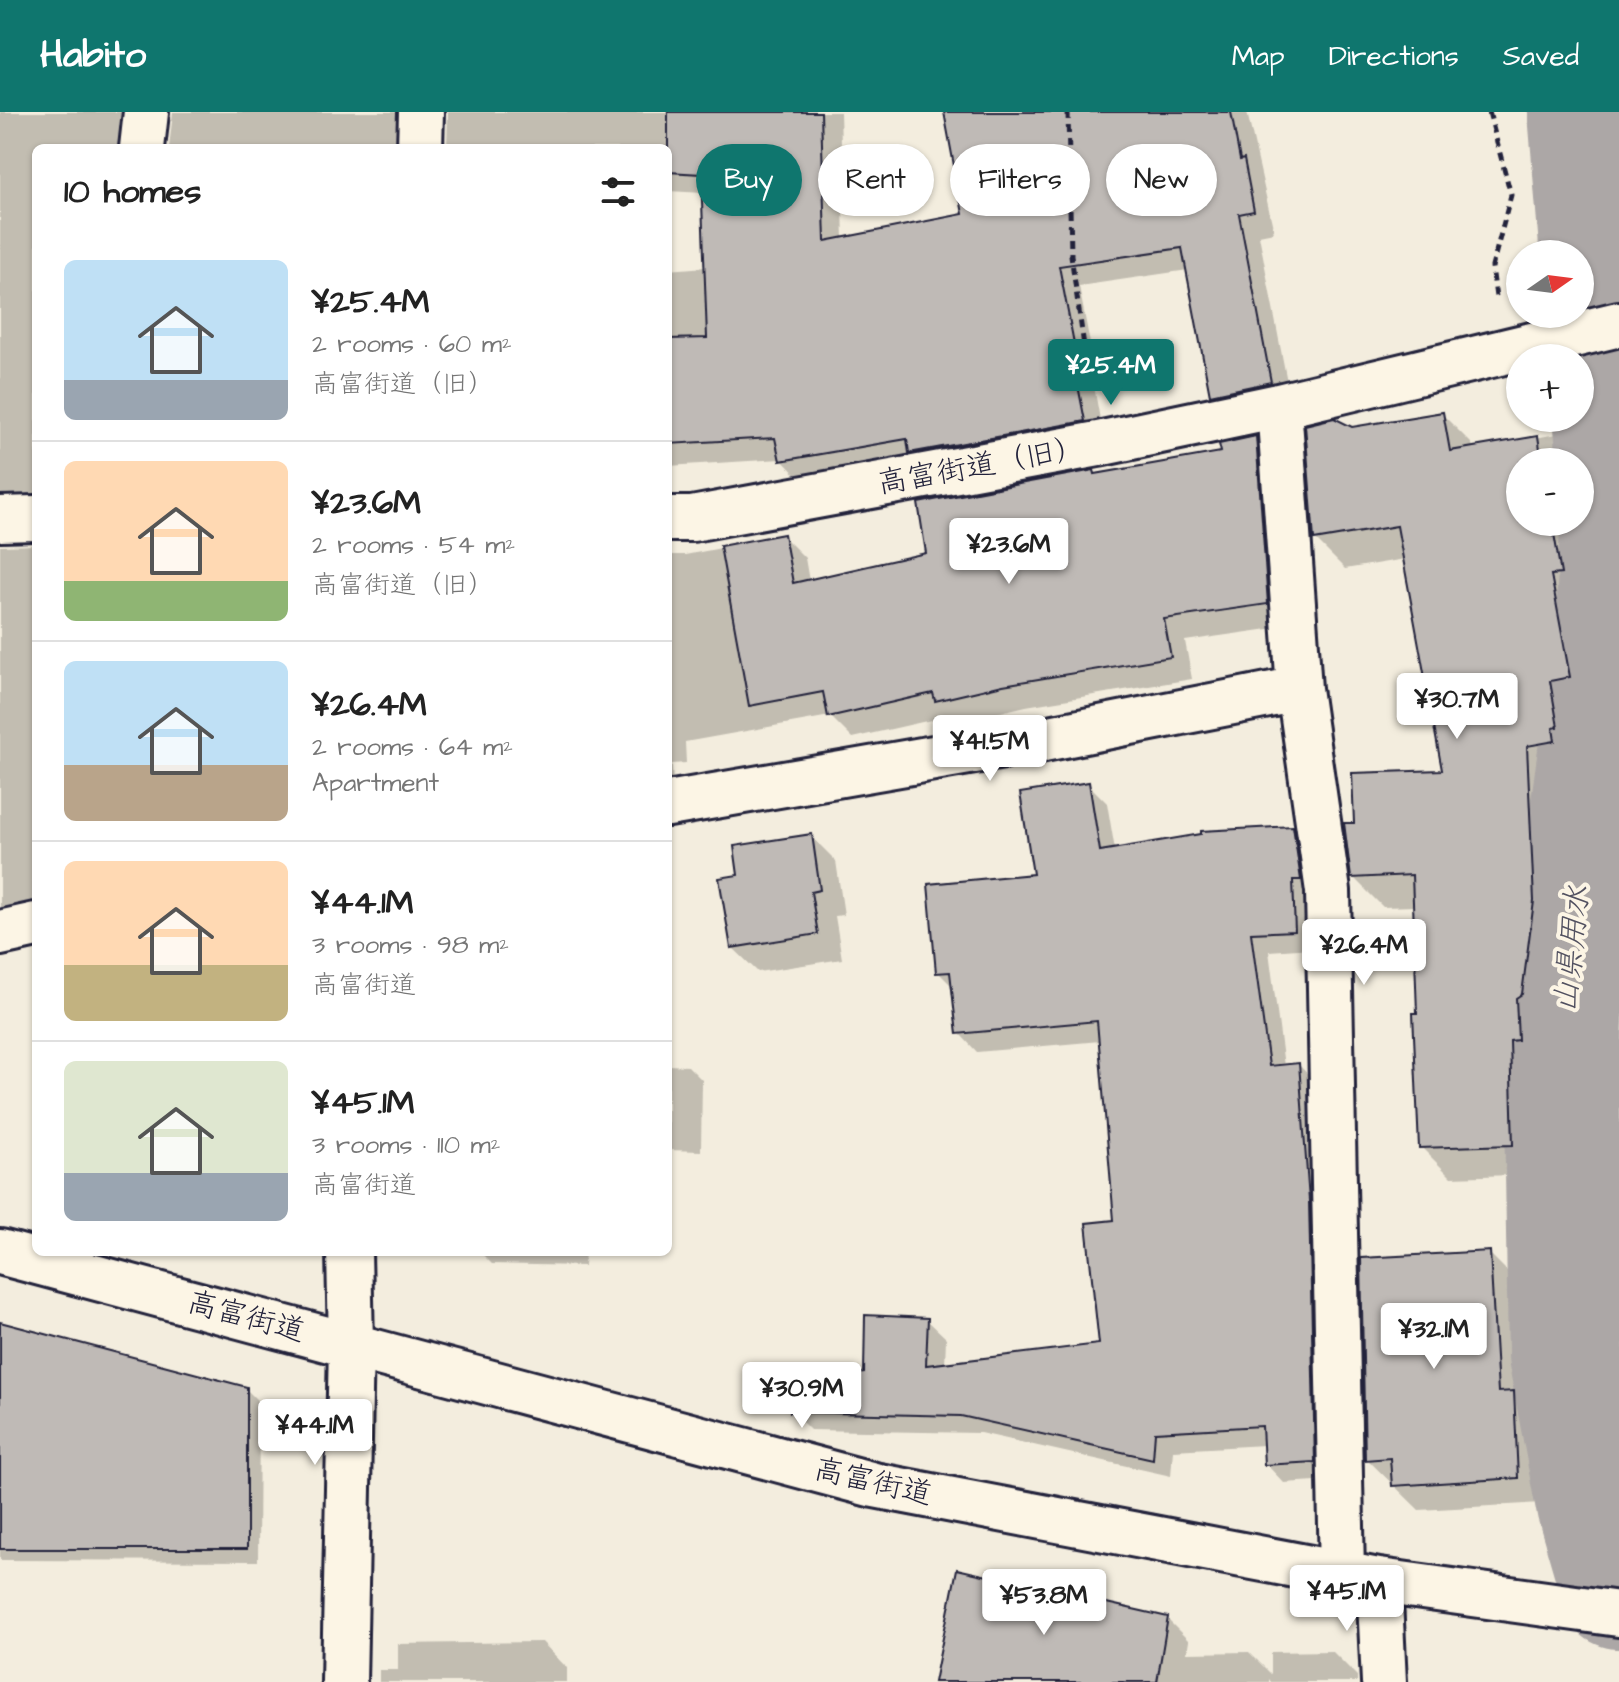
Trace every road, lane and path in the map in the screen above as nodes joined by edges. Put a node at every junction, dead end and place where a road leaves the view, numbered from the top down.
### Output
1 (146, 112) edge
2 (421, 112) edge
3 (1068, 112) edge
4 (1489, 112) edge
5 (142, 144) edge
6 (420, 144) edge
7 (1618, 324) edge
8 (1504, 353) junction
9 (1279, 406) junction
10 (1098, 444) junction
11 (32, 518) edge
12 (0, 519) edge
13 (672, 519) edge
14 (1299, 689) junction
15 (672, 803) edge
16 (32, 926) edge
17 (0, 933) edge
18 (0, 1252) edge
19 (349, 1256) edge
20 (351, 1344) junction
21 (1360, 1578) junction
22 (1611, 1613) edge
23 (344, 1682) edge
24 (1384, 1682) edge

1 - 5 street
2 - 6 street
3 - 10 path
4 - 8 path
7 - 8 street, 高富街道（旧）
8 - 9 street, 高富街道（旧）
9 - 10 street, 高富街道（旧）
9 - 14 street
10 - 13 street, 高富街道（旧）
11 - 12 street
14 - 15 street
14 - 21 street
16 - 17 street
18 - 20 street, 高富街道
19 - 20 street
20 - 21 street, 高富街道
20 - 23 street
21 - 22 street, 高富街道
21 - 24 street

